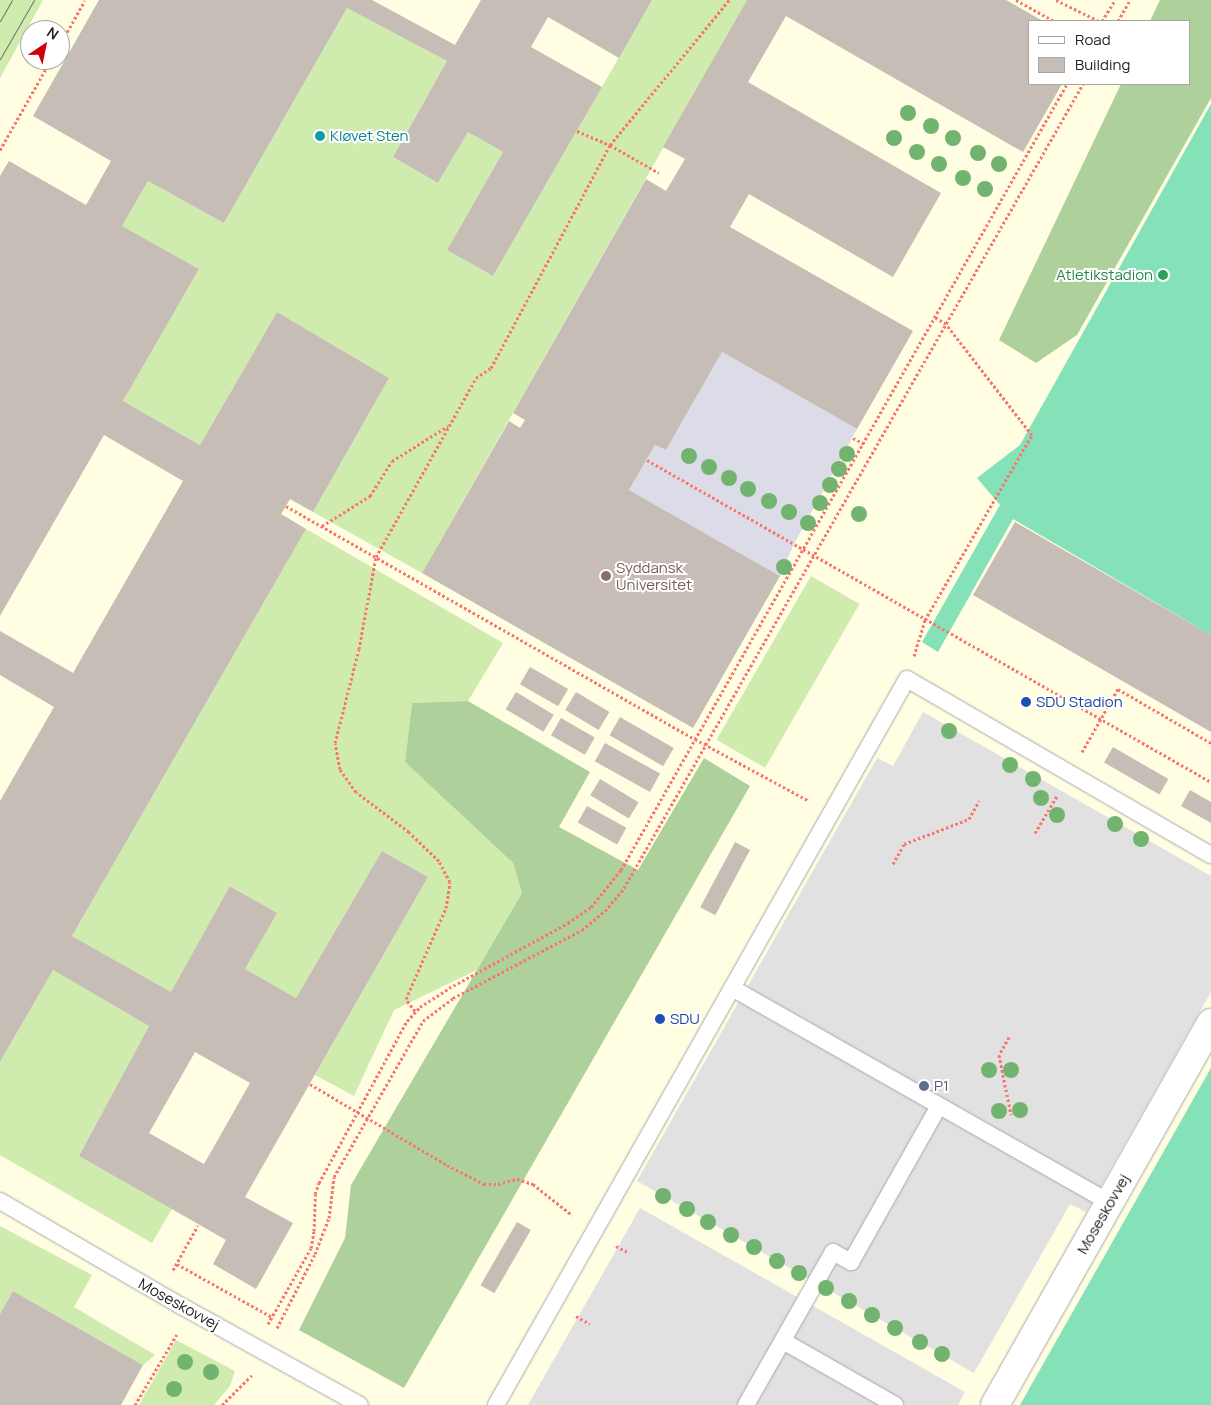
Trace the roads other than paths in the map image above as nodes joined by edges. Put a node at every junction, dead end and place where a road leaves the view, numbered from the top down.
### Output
1 (1211, 855) edge
2 (732, 988) junction
3 (1211, 1023) edge
4 (939, 1106) junction
5 (0, 1200) edge
6 (1109, 1202) junction
7 (782, 1341) junction
8 (360, 1405) edge
9 (496, 1405) edge
10 (746, 1405) edge
11 (896, 1405) edge
12 (996, 1405) edge

1 - 2 lane
2 - 4 lane
2 - 9 lane
3 - 6 street, Moseskovvej
4 - 6 lane
4 - 7 lane
5 - 8 lane, Moseskovvej
6 - 12 street, Moseskovvej
7 - 10 lane
7 - 11 lane

